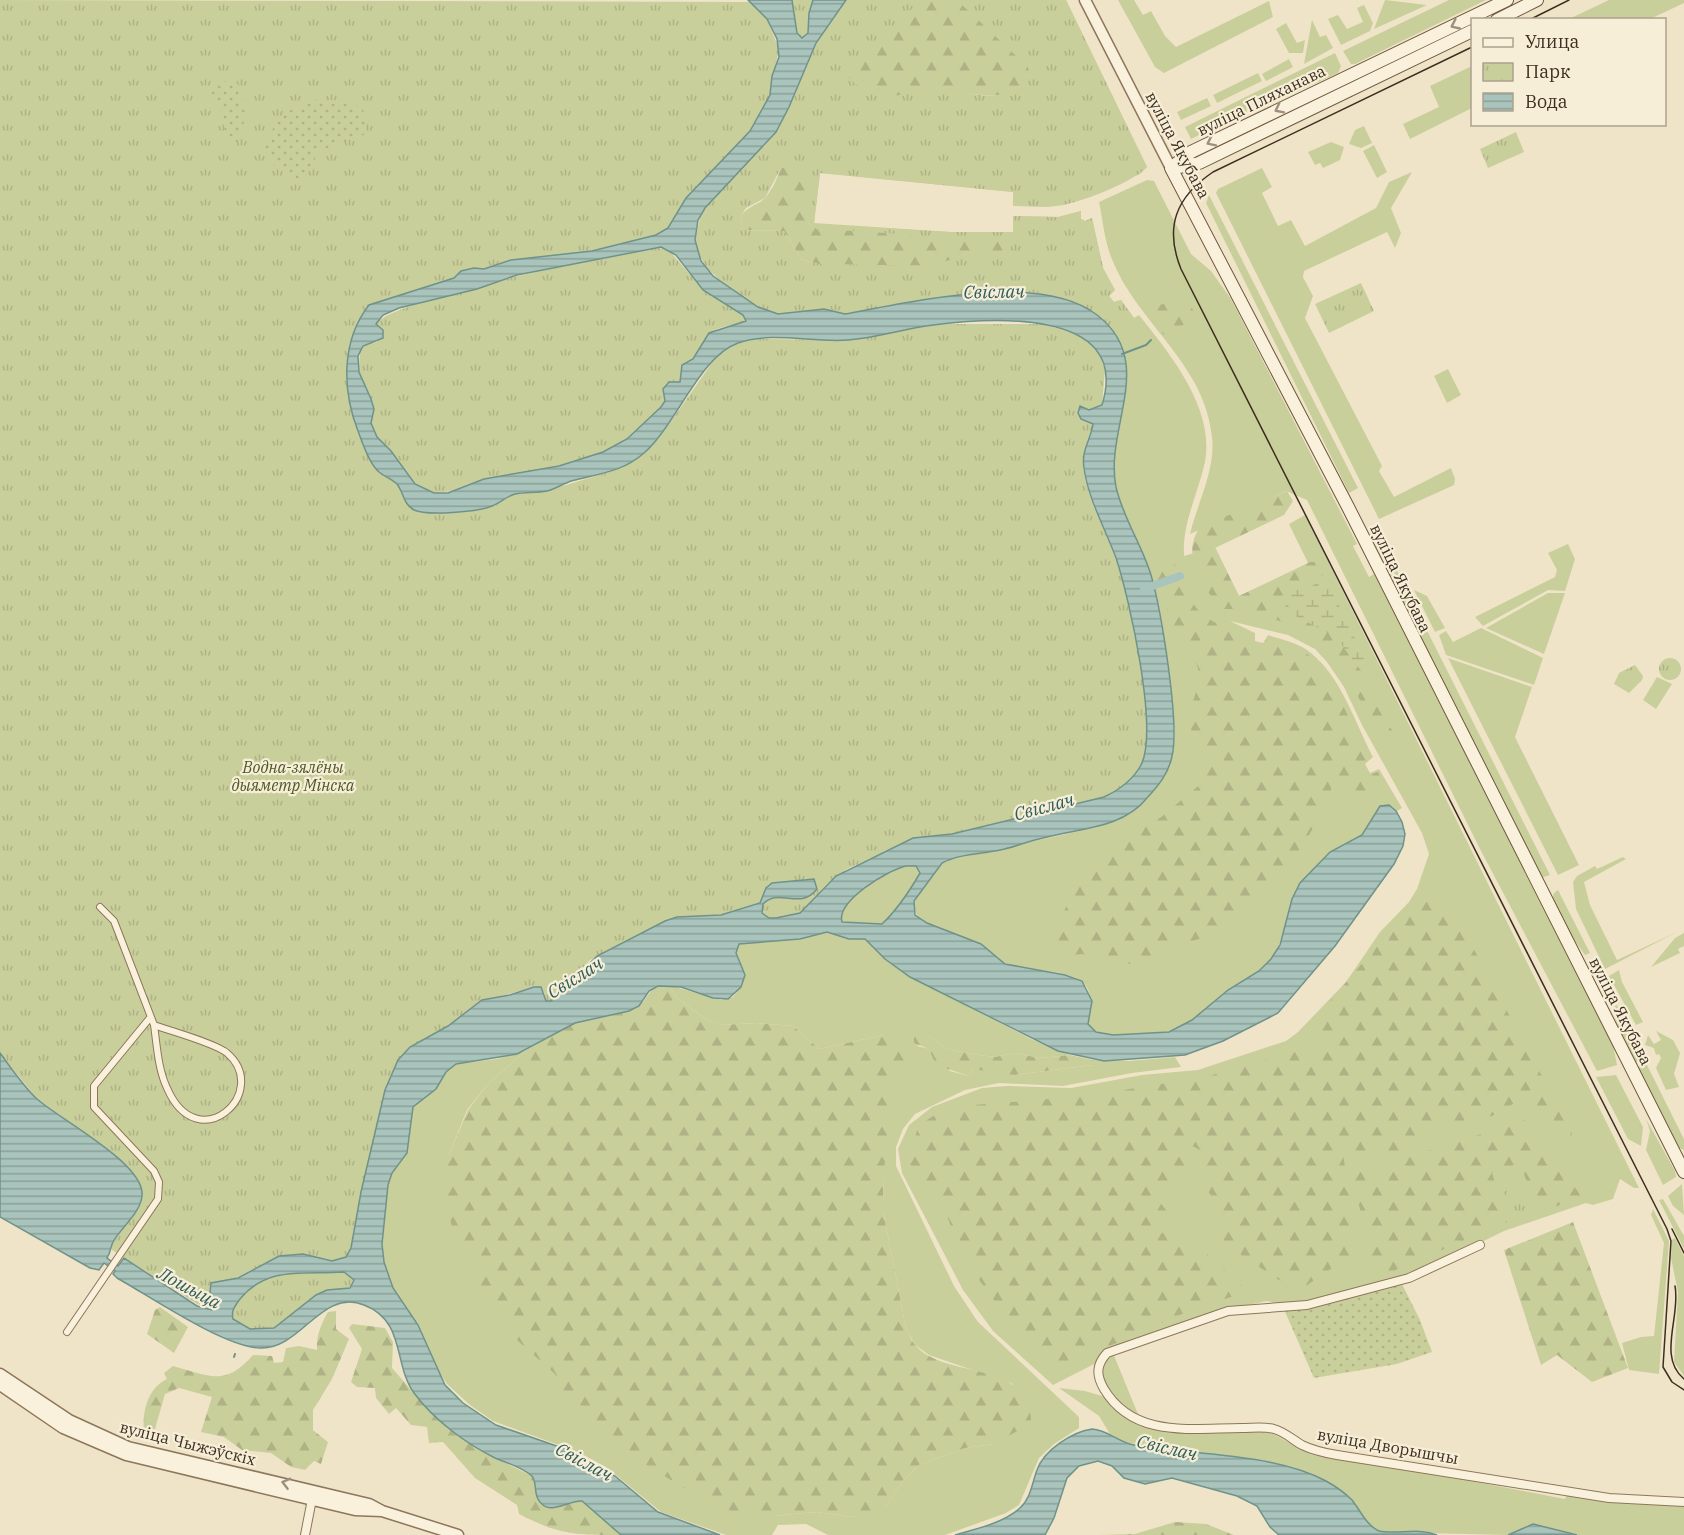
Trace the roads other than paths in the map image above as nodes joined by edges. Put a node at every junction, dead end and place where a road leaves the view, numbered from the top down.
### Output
1 (1085, 0) edge
2 (1507, 0) edge
3 (1537, 0) edge
4 (1501, 18) edge
5 (1471, 32) edge
6 (1171, 168) junction
7 (100, 907) dead end
8 (149, 1018) junction
9 (153, 1025) junction
10 (1684, 1172) edge
11 (1480, 1245) dead end
12 (67, 1332) dead end
13 (0, 1374) edge
14 (0, 1385) edge
15 (313, 1495) junction
16 (1684, 1502) edge
17 (305, 1535) edge
18 (458, 1535) edge

1 - 6 street, вуліца Якубава
2 -> 6 main road, вуліца Пляханава
3 - 4 main road
5 - 6 main road, вуліца Пляханава
6 - 10 main road, вуліца Якубава
7 - 8 street
8 - 9 street
8 - 12 street
9 - 9 street
11 - 16 street, вуліца Дворышчы
15 -> 13 street, вуліца Чыжэўскіх
14 - 15 street, вуліца Чыжэўскіх
15 - 17 street
15 - 18 street, вуліца Чыжэўскіх

